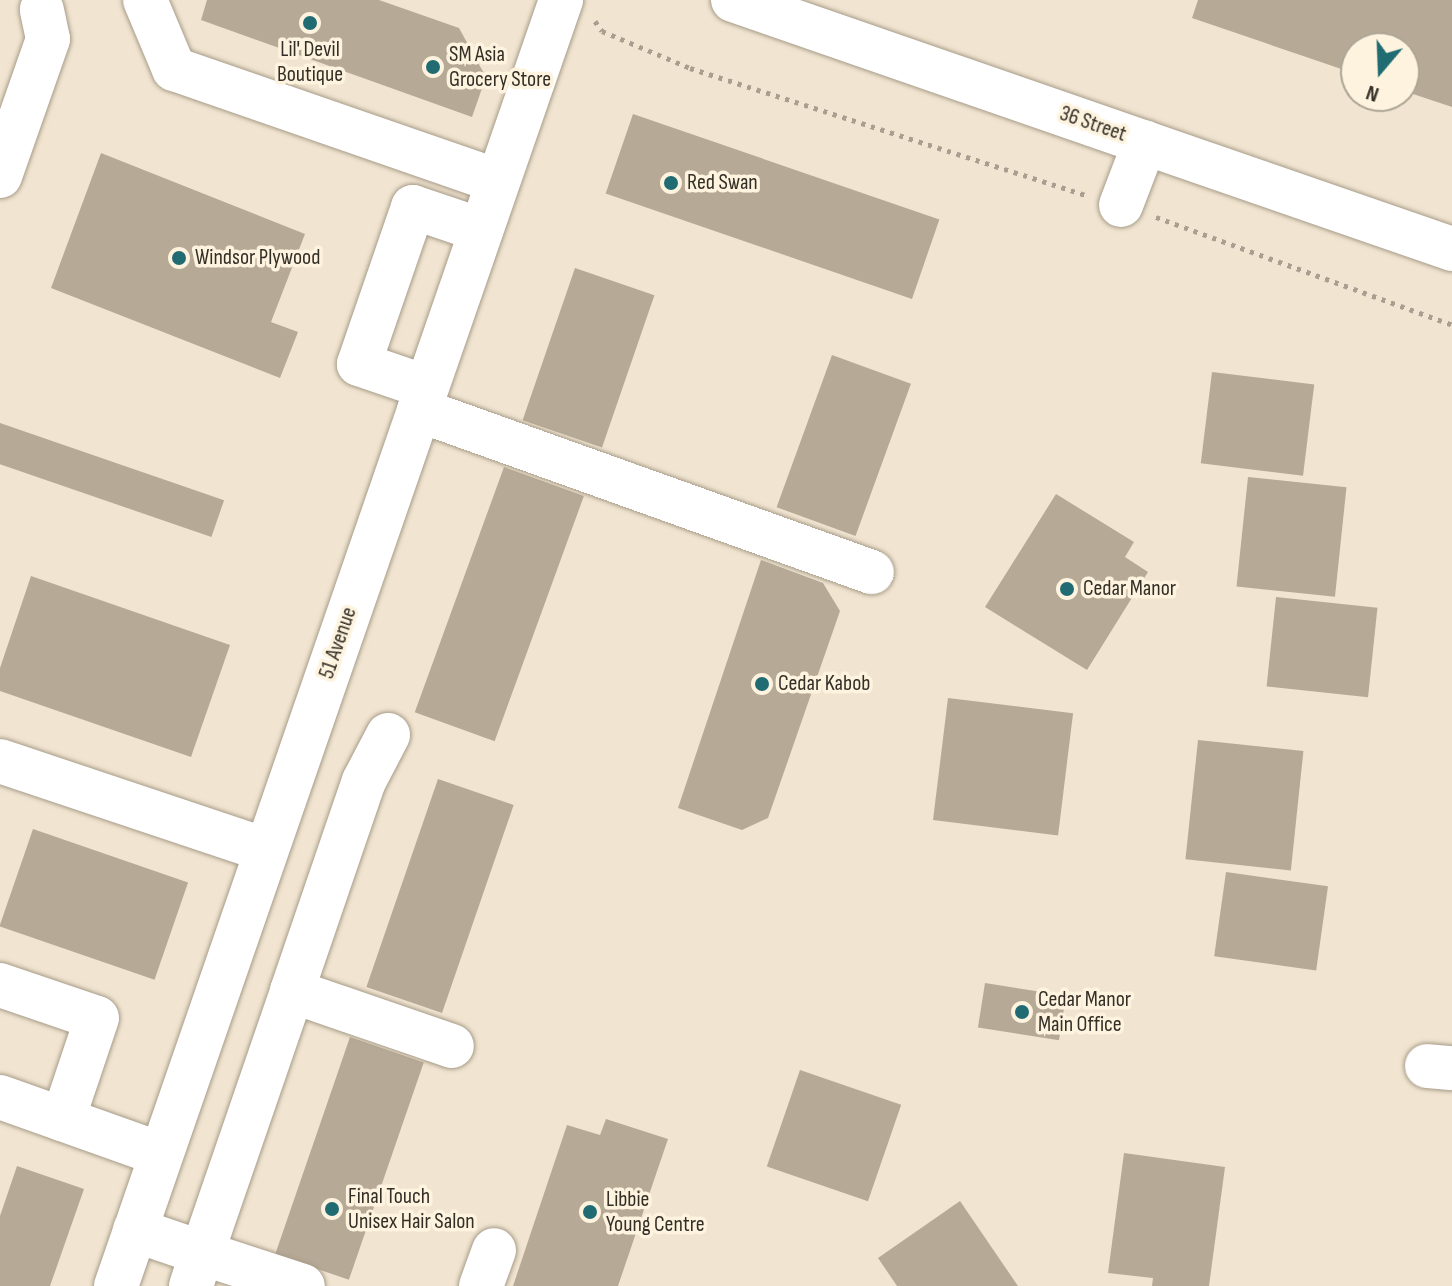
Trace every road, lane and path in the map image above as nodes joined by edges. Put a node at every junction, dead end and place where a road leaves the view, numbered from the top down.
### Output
1 (145, 0) edge
2 (561, 0) edge
3 (755, 4) edge
4 (42, 10) dead end
5 (602, 31) dead end
6 (1145, 142) junction
7 (0, 176) edge
8 (497, 181) junction
9 (1123, 206) junction
10 (481, 230) junction
11 (1452, 249) edge
12 (1452, 325) edge
13 (422, 399) junction
14 (872, 572) dead end
15 (388, 735) dead end
16 (0, 761) edge
17 (266, 850) junction
18 (0, 985) edge
19 (292, 991) junction
20 (452, 1046) dead end
21 (0, 1097) edge
22 (63, 1119) junction
23 (160, 1154) junction
24 (135, 1230) junction
25 (196, 1269) edge
26 (116, 1286) edge
27 (303, 1286) edge

1 - 8 street
2 - 8 street, 51 Avenue
3 - 6 street, 36 Street
4 - 7 street
5 - 9 path
6 - 9 street
6 - 11 street, 36 Street
8 - 10 street, 51 Avenue
9 - 12 path
10 - 13 street, 51 Avenue
10 - 13 street
13 - 14 street
13 - 17 street, 51 Avenue
15 - 19 street
16 - 17 street
17 - 23 street, 51 Avenue
18 - 22 street
19 - 20 street
19 - 25 street
21 - 22 street
22 - 23 street
23 - 24 street, 51 Avenue
24 - 25 street
24 - 26 street, 51 Avenue
25 - 27 street

